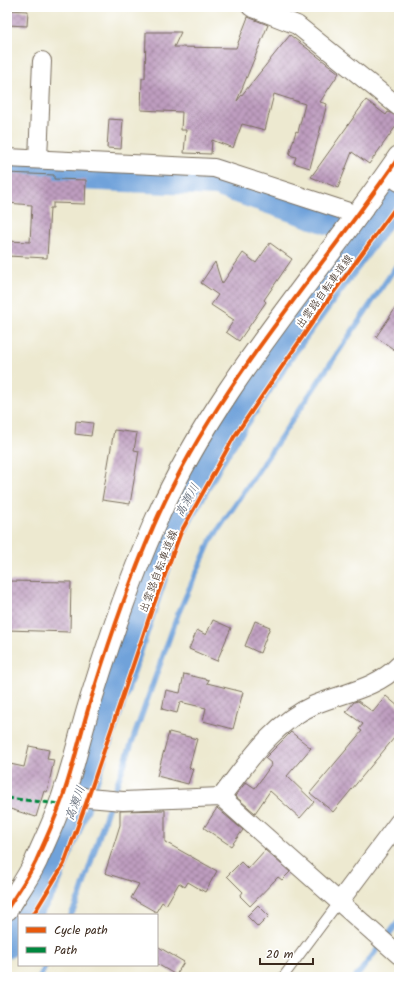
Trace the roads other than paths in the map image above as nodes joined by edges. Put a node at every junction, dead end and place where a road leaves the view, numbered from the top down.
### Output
1 (251, 7) edge
2 (42, 61) dead end
3 (399, 107) edge
4 (7, 158) edge
5 (38, 159) junction
6 (395, 171) edge
7 (358, 216) junction
8 (399, 666) edge
9 (65, 792) junction
10 (221, 797) junction
11 (399, 822) edge
12 (339, 902) junction
13 (7, 909) edge
14 (399, 954) edge
15 (283, 977) edge

1 - 3 street
2 - 5 street
4 - 5 street
5 - 7 street
6 - 7 street
7 - 9 street
8 - 10 street
9 - 10 street
9 - 13 street
10 - 12 street
11 - 12 street
12 - 14 street
12 - 15 lane

